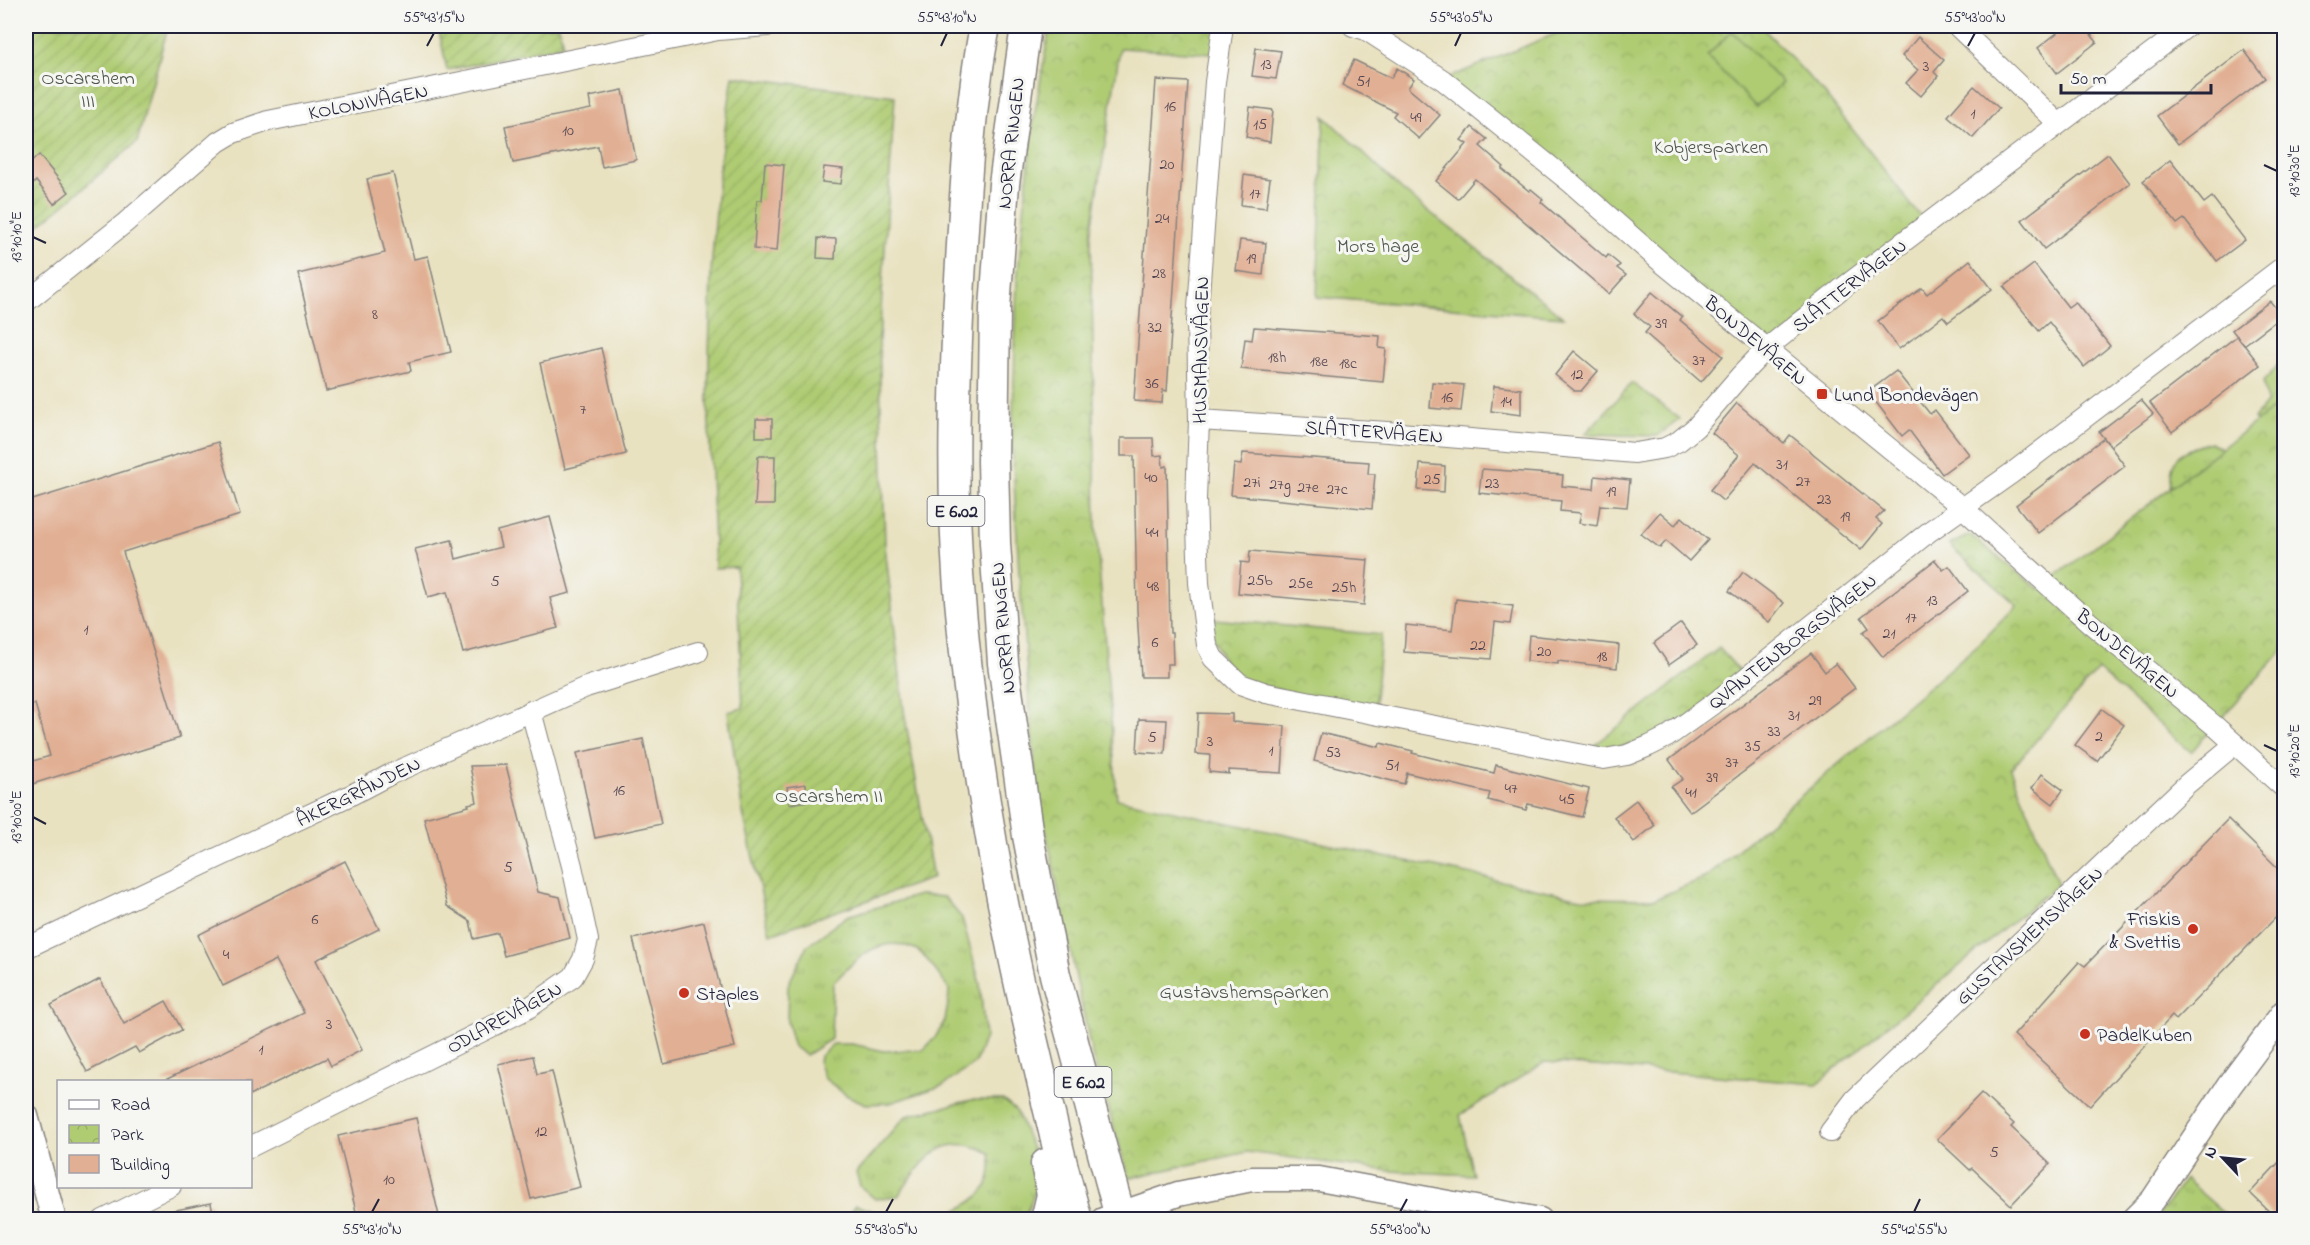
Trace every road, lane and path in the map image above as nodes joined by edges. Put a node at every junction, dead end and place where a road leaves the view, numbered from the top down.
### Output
1 (767, 26) edge
2 (985, 26) edge
3 (1026, 26) edge
4 (1223, 26) edge
5 (1353, 26) edge
6 (1957, 26) edge
7 (2188, 26) edge
8 (2058, 123) junction
9 (2284, 266) edge
10 (26, 302) edge
11 (1767, 348) junction
12 (1199, 420) junction
13 (1964, 509) junction
14 (698, 652) dead end
15 (1224, 670) joint
16 (531, 711) junction
17 (2235, 744) junction
18 (2284, 788) edge
19 (26, 948) edge
20 (2284, 1012) edge
21 (1038, 1065) junction
22 (26, 1116) edge
23 (1830, 1131) dead end
24 (252, 1147) edge
25 (167, 1188) edge
26 (1204, 1190) junction
27 (1111, 1212) edge
28 (54, 1220) edge
29 (104, 1220) edge
30 (1046, 1220) edge
31 (1077, 1220) edge
32 (1154, 1220) edge
33 (1540, 1220) edge
34 (2133, 1220) edge

1 - 10 street, KOLONIVÄGEN
2 - 21 main road, NORRA RINGEN / E 6.02
3 - 27 main road, NORRA RINGEN / E 6.02
4 - 12 street, HUSMANSVÄGEN
5 - 11 street, BONDEVÄGEN
6 - 8 street
7 - 8 street, SLÅTTERVÄGEN
8 - 11 street, SLÅTTERVÄGEN
9 - 13 street, QVANTENBORGSVÄGEN
11 - 12 street, SLÅTTERVÄGEN
11 - 13 street, BONDEVÄGEN
12 - 15 street, HUSMANSVÄGEN
13 - 15 street, QVANTENBORGSVÄGEN
13 - 17 street, BONDEVÄGEN
14 - 16 street, ÅKERGRÄNDEN
16 - 19 street, ÅKERGRÄNDEN
16 - 24 street, ODLAREVÄGEN
17 - 18 street, BONDEVÄGEN
17 - 23 street, GUSTAVSHEMSVÄGEN
20 - 34 street
21 - 30 main road
21 - 31 main road, NORRA RINGEN / E 6.02
22 - 28 street
25 - 29 street
26 - 27 street
26 - 32 street
26 - 33 street

